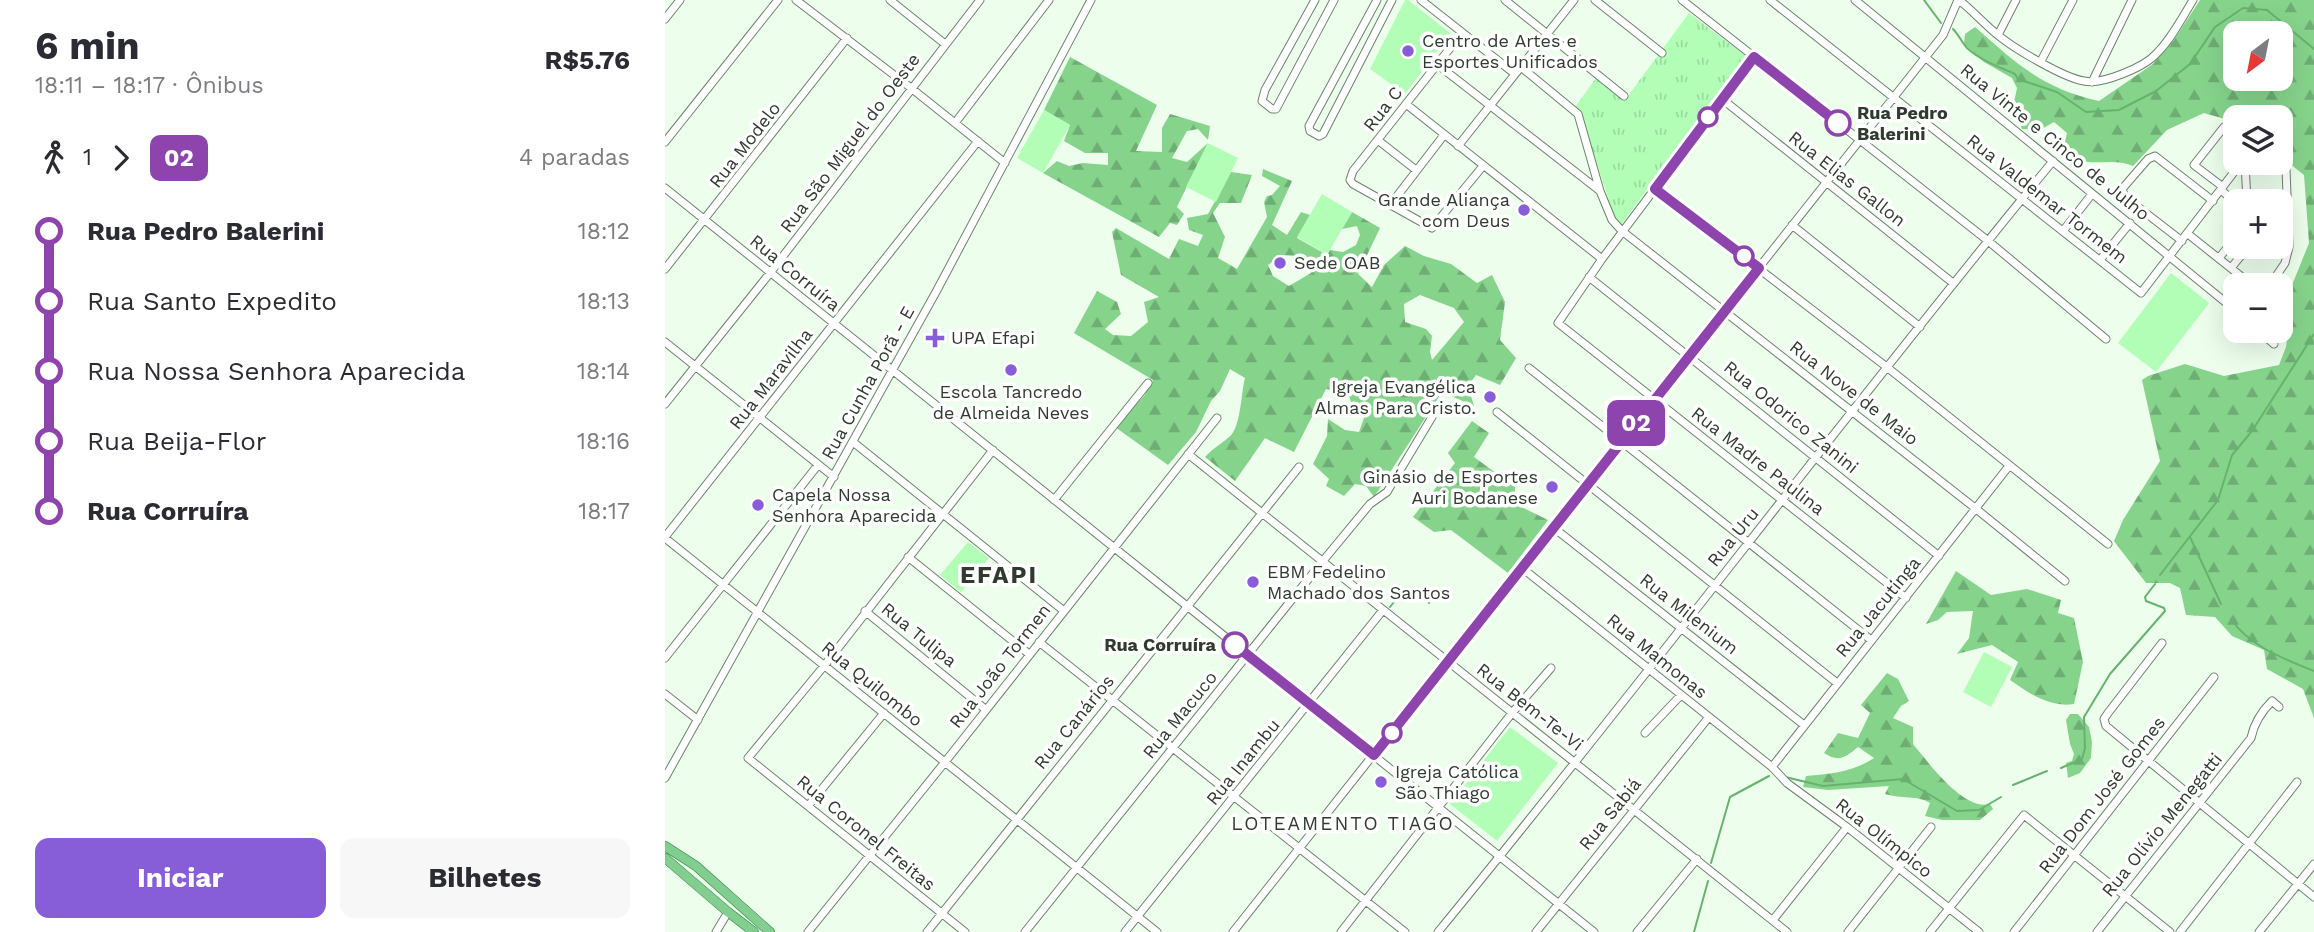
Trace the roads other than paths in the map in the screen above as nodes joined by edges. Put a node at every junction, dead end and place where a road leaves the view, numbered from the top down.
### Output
1 (680, 0) edge
2 (778, 0) edge
3 (796, 0) edge
4 (890, 0) edge
5 (980, 0) edge
6 (1049, 0) edge
7 (1091, 0) edge
8 (1315, 0) edge
9 (1334, 0) edge
10 (1377, 0) edge
11 (1392, 0) edge
12 (1420, 0) edge
13 (1505, 0) edge
14 (1574, 0) edge
15 (1595, 0) edge
16 (1682, 0) edge
17 (1770, 0) edge
18 (1855, 0) edge
19 (1959, 0) edge
20 (2016, 0) edge
21 (2073, 0) edge
22 (2132, 0) edge
23 (2193, 0) edge
24 (665, 19) edge
25 (1462, 33) junction
26 (1547, 34) junction
27 (1998, 35) junction
28 (847, 38) junction
29 (945, 44) junction
30 (1662, 53) dead end
31 (1754, 57) junction
32 (1926, 57) junction
33 (2041, 61) junction
34 (1438, 65) junction
35 (1518, 71) junction
36 (2092, 82) junction
37 (911, 88) junction
38 (1624, 96) dead end
39 (1893, 98) junction
40 (1722, 99) junction
41 (1406, 104) junction
42 (1490, 107) junction
43 (955, 123) junction
44 (2223, 128) edge
45 (1444, 135) junction
46 (1860, 140) junction
47 (978, 141) junction
48 (1379, 141) junction
49 (665, 142) edge
50 (1458, 146) junction
51 (2053, 161) junction
52 (1005, 163) junction
53 (1483, 166) junction
54 (1416, 170) junction
55 (2233, 175) edge
56 (1826, 183) junction
57 (665, 188) edge
58 (1655, 189) junction
59 (2222, 189) junction
60 (1600, 191) junction
61 (2092, 194) junction
62 (2021, 200) junction
63 (2213, 201) junction
64 (1391, 204) junction
65 (705, 220) junction
66 (2130, 223) junction
67 (1792, 225) junction
68 (1622, 231) junction
69 (2063, 231) junction
70 (2188, 234) junction
71 (1987, 240) junction
72 (2182, 241) junction
73 (2223, 253) edge
74 (2171, 256) junction
75 (2219, 258) junction
76 (1602, 259) junction
77 (2238, 259) edge
78 (2100, 260) junction
79 (1759, 268) junction
80 (2231, 268) junction
81 (665, 269) edge
82 (770, 273) junction
83 (2237, 273) edge
84 (1589, 277) junction
85 (1953, 283) junction
86 (2223, 300) edge
87 (1725, 310) junction
88 (834, 324) junction
89 (1920, 327) junction
90 (2106, 338) dead end
91 (665, 342) edge
92 (1689, 356) junction
93 (695, 365) junction
94 (1529, 368) dead end
95 (1888, 368) junction
96 (893, 370) junction
97 (1148, 383) dead end
98 (1655, 399) junction
99 (665, 404) edge
100 (1497, 412) dead end
101 (1852, 412) junction
102 (1432, 417) dead end
103 (760, 418) junction
104 (1217, 418) dead end
105 (853, 442) junction
106 (1621, 442) junction
107 (992, 450) junction
108 (1188, 454) junction
109 (1817, 457) junction
110 (818, 465) junction
111 (2008, 466) junction
112 (1299, 467) dead end
113 (834, 477) junction
114 (1588, 485) junction
115 (1054, 500) junction
116 (1783, 500) junction
117 (1975, 508) junction
118 (1262, 513) junction
119 (942, 514) junction
120 (1554, 528) junction
121 (665, 538) edge
122 (1749, 542) junction
123 (2108, 544) dead end
124 (1114, 547) junction
125 (908, 556) junction
126 (1939, 556) junction
127 (1322, 562) junction
128 (1522, 568) junction
129 (2065, 581) dead end
130 (723, 585) junction
131 (1715, 585) junction
132 (1906, 598) junction
133 (1188, 606) junction
134 (1383, 610) junction
135 (865, 611) junction
136 (1064, 611) junction
137 (757, 613) junction
138 (1682, 628) junction
139 (1871, 640) junction
140 (1039, 642) junction
141 (2162, 643) dead end
142 (1029, 654) junction
143 (1248, 655) junction
144 (665, 658) edge
145 (1448, 662) junction
146 (824, 666) junction
147 (1551, 668) dead end
148 (1648, 669) junction
149 (2214, 677) dead end
150 (1837, 684) junction
151 (665, 694) edge
152 (1681, 695) junction
153 (1112, 700) junction
154 (1310, 704) junction
155 (2279, 707) dead end
156 (985, 709) junction
157 (884, 713) junction
158 (1512, 713) junction
159 (1709, 717) junction
160 (698, 720) junction
161 (1804, 725) junction
162 (1645, 733) dead end
163 (1174, 748) junction
164 (1374, 755) junction
165 (1574, 761) junction
166 (2150, 761) junction
167 (945, 762) junction
168 (1772, 767) junction
169 (665, 779) edge
170 (2297, 782) dead end
171 (1235, 797) junction
172 (2200, 803) junction
173 (808, 806) junction
174 (1440, 806) junction
175 (1633, 809) junction
176 (1016, 819) junction
177 (1847, 827) junction
178 (1931, 827) dead end
179 (2248, 843) junction
180 (665, 846) edge
181 (1301, 849) junction
182 (869, 855) junction
183 (1500, 855) junction
184 (2075, 855) junction
185 (665, 858) edge
186 (1697, 859) junction
187 (2314, 864) edge
188 (696, 866) junction
189 (1076, 867) junction
190 (1898, 869) junction
191 (685, 877) junction
192 (2298, 884) junction
193 (2126, 895) junction
194 (2314, 897) edge
195 (738, 901) junction
196 (1366, 901) junction
197 (1559, 904) junction
198 (1949, 909) junction
199 (727, 912) junction
200 (941, 914) junction
201 (1137, 916) junction
202 (1773, 920) junction
203 (716, 932) edge
204 (754, 932) edge
205 (770, 932) edge
206 (808, 932) edge
207 (927, 932) edge
208 (965, 932) edge
209 (1025, 932) edge
210 (1125, 932) edge
211 (1157, 932) edge
212 (1233, 932) edge
213 (1341, 932) edge
214 (1405, 932) edge
215 (1438, 932) edge
216 (1536, 932) edge
217 (1594, 932) edge
218 (1637, 932) edge
219 (1787, 932) edge
220 (1848, 932) edge
221 (1930, 932) edge
222 (1979, 932) edge
223 (2014, 932) edge
224 (2097, 932) edge
225 (2170, 932) edge
226 (2180, 932) edge
227 (2259, 932) edge

1 - 24 street
2 - 49 street
3 - 28 street
4 - 29 street
5 - 29 street, Rua São Miguel do Oeste
6 - 43 street
7 - 52 street, Rua Cunha Porã - E
8 - 9 street
10 - 11 street
12 - 25 street
13 - 26 street
14 - 26 street
15 - 30 street
16 - 31 street
17 - 39 street, Rua Valdemar Tormem
18 - 32 street, Rua Vinte e Cinco de Julho
19 - 27 street
19 - 32 street
20 - 27 street
21 - 33 street
22 - 36 street
23 - 36 street
25 - 34 street, Rua C
25 - 35 street
26 - 35 street
26 - 38 street
27 - 33 street
28 - 37 street
28 - 65 street, Rua Modelo
29 - 37 street, Rua São Miguel do Oeste
31 - 40 street
31 - 46 street
32 - 39 street
32 - 51 street, Rua Vinte e Cinco de Julho
33 - 36 street
34 - 41 street, Rua C
34 - 42 street
35 - 42 street
35 - 60 street
37 - 43 street
37 - 82 street, Rua São Miguel do Oeste
39 - 46 street
39 - 62 street, Rua Valdemar Tormem
40 - 56 street, Rua Elias Gallon
40 - 58 street
41 - 45 street
41 - 48 street, Rua C
42 - 50 street
42 - 60 street
43 - 47 street
44 - 59 street
45 - 50 street
45 - 54 street
46 - 56 street
46 - 71 street
47 - 52 street
47 - 88 street, Rua Maravilha
48 - 54 street
48 - 64 street, Rua C
50 - 53 street
51 - 61 street, Rua Vinte e Cinco de Julho
51 - 62 street, Rua Uru
52 - 96 street, Rua Cunha Porã - E
53 - 64 street
53 - 76 street
54 - 64 street
55 - 59 street
56 - 67 street
56 - 85 street, Rua Elias Gallon
57 - 65 street, Rua Corruíra
58 - 68 street
58 - 79 street
59 - 63 street
60 - 68 street
61 - 66 street, Rua Vinte e Cinco de Julho
61 - 69 street
62 - 69 street, Rua Valdemar Tormem
62 - 71 street, Rua Uru
63 - 70 street
63 - 72 street
65 - 81 street, Rua Modelo
65 - 82 street, Rua Corruíra
66 - 74 street, Rua Vinte e Cinco de Julho
66 - 78 street
67 - 79 street
67 - 89 street
68 - 76 street
68 - 87 street, Rua Nove de Maio
69 - 78 street, Rua Valdemar Tormem
70 - 72 street
70 - 75 street
71 - 85 street, Rua Uru
71 - 90 street
72 - 74 street
73 - 75 street
74 - 78 street, Rua Valdemar Tormem
74 - 86 street, Rua Vinte e Cinco de Julho
75 - 80 street
76 - 84 street
77 - 80 street
79 - 87 street
79 - 95 street
80 - 83 street
82 - 88 street, Rua Corruíra
82 - 93 street, Rua São Miguel do Oeste
84 - 92 street, Rua Odorico Zanini
84 - 98 street, Rua Madre Paulina
85 - 89 street, Rua Uru
87 - 92 street
87 - 101 street, Rua Nove de Maio
88 - 96 street, Rua Corruíra
88 - 103 street, Rua Maravilha
89 - 95 street, Rua Uru
91 - 93 street
92 - 98 street
92 - 109 street, Rua Odorico Zanini
93 - 99 street, Rua São Miguel do Oeste
93 - 103 street
94 - 106 street
95 - 101 street, Rua Uru
95 - 111 street
96 - 105 street, Rua Cunha Porã - E
96 - 107 street, Rua Corruíra
97 - 115 street
98 - 106 street
98 - 116 street, Rua Madre Paulina
100 - 114 street
101 - 109 street, Rua Uru
101 - 117 street, Rua Nove de Maio
102 - 127 street, Rua Macuco
103 - 110 street
103 - 121 street, Rua Maravilha
104 - 108 street, Rua João Tormen
105 - 113 street, Rua Cunha Porã - E
105 - 119 street
106 - 114 street
106 - 122 street
107 - 115 street, Rua Corruíra
107 - 119 street
108 - 118 street, Rua Bem-Te-Vi
108 - 124 street, Rua João Tormen
109 - 116 street, Rua Uru
109 - 126 street, Rua Odorico Zanini
110 - 113 street
110 - 130 street
111 - 117 street, Rua Jacutinga
111 - 123 street
112 - 118 street, Rua Canários
113 - 137 street, Rua Cunha Porã - E
114 - 120 street
114 - 131 street
115 - 124 street, Rua Corruíra
116 - 122 street, Rua Uru
116 - 132 street, Rua Madre Paulina
117 - 126 street, Rua Jacutinga
117 - 129 street, Rua Nove de Maio
118 - 127 street, Rua Bem-Te-Vi
118 - 133 street, Rua Canários
119 - 125 street
119 - 136 street
120 - 128 street
120 - 138 street, Rua Milenium
121 - 130 street, Rua Quilombo
122 - 131 street, Rua Uru
122 - 139 street
124 - 133 street, Rua Corruíra
124 - 136 street, Rua João Tormen
125 - 135 street
125 - 142 street
126 - 132 street, Rua Jacutinga
127 - 134 street, Rua Bem-Te-Vi
127 - 143 street, Rua Macuco
128 - 145 street
128 - 148 street, Rua Mamonas
130 - 137 street, Rua Quilombo
130 - 144 street
131 - 138 street, Rua Uru
131 - 150 street
132 - 139 street, Rua Jacutinga
133 - 143 street, Rua Corruíra
133 - 153 street, Rua Canários
134 - 145 street, Rua Bem-Te-Vi
134 - 154 street, Rua Inambu
135 - 146 street
135 - 156 street, Rua Tulipa
136 - 140 street, Rua João Tormen
137 - 146 street, Rua Quilombo
137 - 160 street, Rua Cunha Porã - E
138 - 148 street, Rua Uru
138 - 161 street, Rua Milenium
139 - 150 street, Rua Jacutinga
140 - 142 street, Rua João Tormen
140 - 153 street
141 - 166 street
142 - 156 street, Rua João Tormen
143 - 154 street, Rua Corruíra
143 - 163 street, Rua Macuco
145 - 158 street, Rua Bem-Te-Vi
145 - 164 street
146 - 157 street, Rua Quilombo
146 - 173 street, Rua Coronel Freitas
147 - 158 street
148 - 152 street, Rua Mamonas
148 - 165 street, Rua Uru
149 - 166 street, Rua Dom José Gomes
150 - 161 street, Rua Jacutinga
151 - 160 street
152 - 159 street, Rua Mamonas
152 - 162 street
153 - 163 street
153 - 176 street, Rua Canários
154 - 164 street, Rua Corruíra
154 - 171 street, Rua Inambu
155 - 172 street, Rua Olívio Menegatti
156 - 167 street, Rua João Tormen
157 - 167 street, Rua Quilombo
157 - 173 street
158 - 165 street, Rua Bem-Te-Vi
158 - 174 street
159 - 168 street, Rua Mamonas
159 - 175 street, Rua Sabiá
160 - 169 street, Rua Cunha Porã - E
161 - 168 street, Rua Jacutinga
163 - 171 street
163 - 189 street, Rua Macuco
164 - 174 street, Rua Corruíra
164 - 181 street
165 - 175 street, Rua Bem-Te-Vi
165 - 183 street, Rua Uru
166 - 172 street
166 - 184 street, Rua Dom José Gomes
167 - 176 street, Rua Quilombo
167 - 182 street, Rua João Tormen
168 - 177 street, Rua Olímpico
170 - 179 street
171 - 181 street
171 - 201 street, Rua Inambu
172 - 179 street
172 - 193 street, Rua Olívio Menegatti
173 - 182 street, Rua Coronel Freitas
174 - 183 street, Rua Corruíra
174 - 196 street
175 - 186 street, Rua Bem-Te-Vi
175 - 197 street, Rua Sabiá
176 - 189 street, Rua Quilombo
176 - 200 street, Rua Canários
177 - 190 street, Rua Olímpico
177 - 202 street
178 - 190 street
179 - 192 street
179 - 226 street
180 - 188 main road
181 - 196 street
181 - 212 street
182 - 200 street, Rua Coronel Freitas
182 - 206 street, Rua João Tormen
183 - 197 street, Rua Corruíra
183 - 215 street, Rua Uru
184 - 193 street
184 - 198 street
184 - 223 street, Rua Dom José Gomes
185 - 191 main road
186 - 202 street, Rua Bem-Te-Vi
186 - 218 street
187 - 192 street
188 - 191 main road
188 - 195 main road
189 - 201 street, Rua Quilombo
189 - 209 street, Rua Macuco
190 - 198 street, Rua Olímpico
190 - 220 street
191 - 199 main road
192 - 194 street
192 - 227 street
193 - 224 street, Rua Olívio Menegatti
193 - 225 street
195 - 199 main road
195 - 205 main road
196 - 213 street
196 - 214 street
197 - 216 street, Rua Sabiá
197 - 217 street, Rua Corruíra
198 - 221 street
198 - 222 street, Rua Olímpico
199 - 203 street
199 - 204 main road
200 - 207 street, Rua Canários
200 - 208 street, Rua Coronel Freitas
201 - 210 street, Rua Inambu
201 - 211 street, Rua Quilombo
202 - 219 street, Rua Bem-Te-Vi

